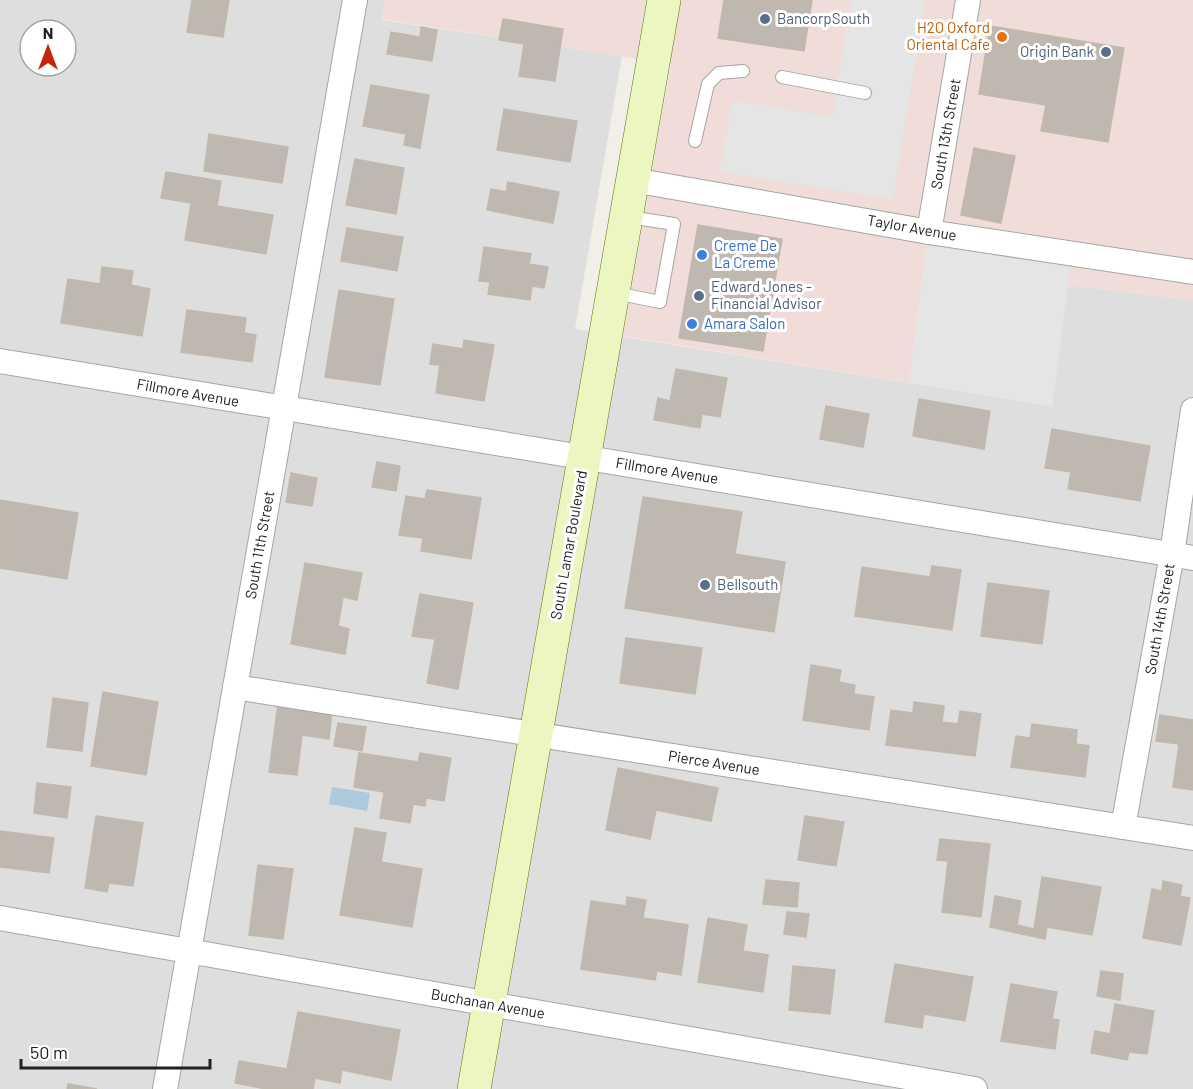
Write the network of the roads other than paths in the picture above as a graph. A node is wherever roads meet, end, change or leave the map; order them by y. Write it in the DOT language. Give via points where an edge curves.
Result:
graph roads {
  1 [pos="355,0"];
  2 [pos="664,0"];
  3 [pos="968,0"];
  4 [pos="743,71"];
  5 [pos="782,77"];
  6 [pos="866,93"];
  7 [pos="695,141"];
  8 [pos="633,180"];
  9 [pos="627,216"];
  10 [pos="929,232"];
  11 [pos="1193,272"];
  12 [pos="613,293"];
  13 [pos="0,361"];
  14 [pos="284,408"];
  15 [pos="1193,410"];
  16 [pos="585,458"];
  17 [pos="1182,556"];
  18 [pos="235,687"];
  19 [pos="536,735"];
  20 [pos="1123,827"];
  21 [pos="1193,838"];
  22 [pos="0,918"];
  23 [pos="189,951"];
  24 [pos="489,1004"];
  25 [pos="919,1084"];
  26 [pos="165,1089"];
  27 [pos="474,1089"];
  28 [pos="975,1089"];
  1 -- 14 [label="street, South 11th Street"];
  2 -- 8 [label="street, South Lamar Boulevard"];
  3 -- 10 [label="street, South 13th Street"];
  4 -- 7 [label="lane" via="719,73 708,84"];
  5 -- 6 [label="lane"];
  8 -- 9 [label="street, South Lamar Boulevard"];
  8 -- 10 [label="street, Taylor Avenue"];
  9 -- 12 [label="street, South Lamar Boulevard"];
  9 -- 12 [label="lane" via="674,224 660,302"];
  10 -- 11 [label="street, Taylor Avenue"];
  12 -- 16 [label="street, South Lamar Boulevard"];
  13 -- 14 [label="street, Fillmore Avenue"];
  14 -- 16 [label="street, Fillmore Avenue"];
  14 -- 18 [label="street, South 11th Street"];
  15 -- 17 [label="street, South 14th Street"];
  16 -- 17 [label="street, Fillmore Avenue"];
  16 -- 19 [label="street, South Lamar Boulevard"];
  17 -- 20 [label="street, South 14th Street"];
  18 -- 19 [label="street, Pierce Avenue"];
  18 -- 23 [label="street, South 11th Street"];
  19 -- 20 [label="street, Pierce Avenue"];
  19 -- 24 [label="street, South Lamar Boulevard"];
  20 -- 21 [label="street, Pierce Avenue"];
  22 -- 23 [label="street, Buchanan Avenue"];
  23 -- 24 [label="street, Buchanan Avenue"];
  23 -- 26 [label="street, South 11th Street"];
  24 -- 25 [label="street, Buchanan Avenue"];
  24 -- 27 [label="street, South Lamar Boulevard"];
  25 -- 28 [label="street, Buchanan Avenue"];
}
